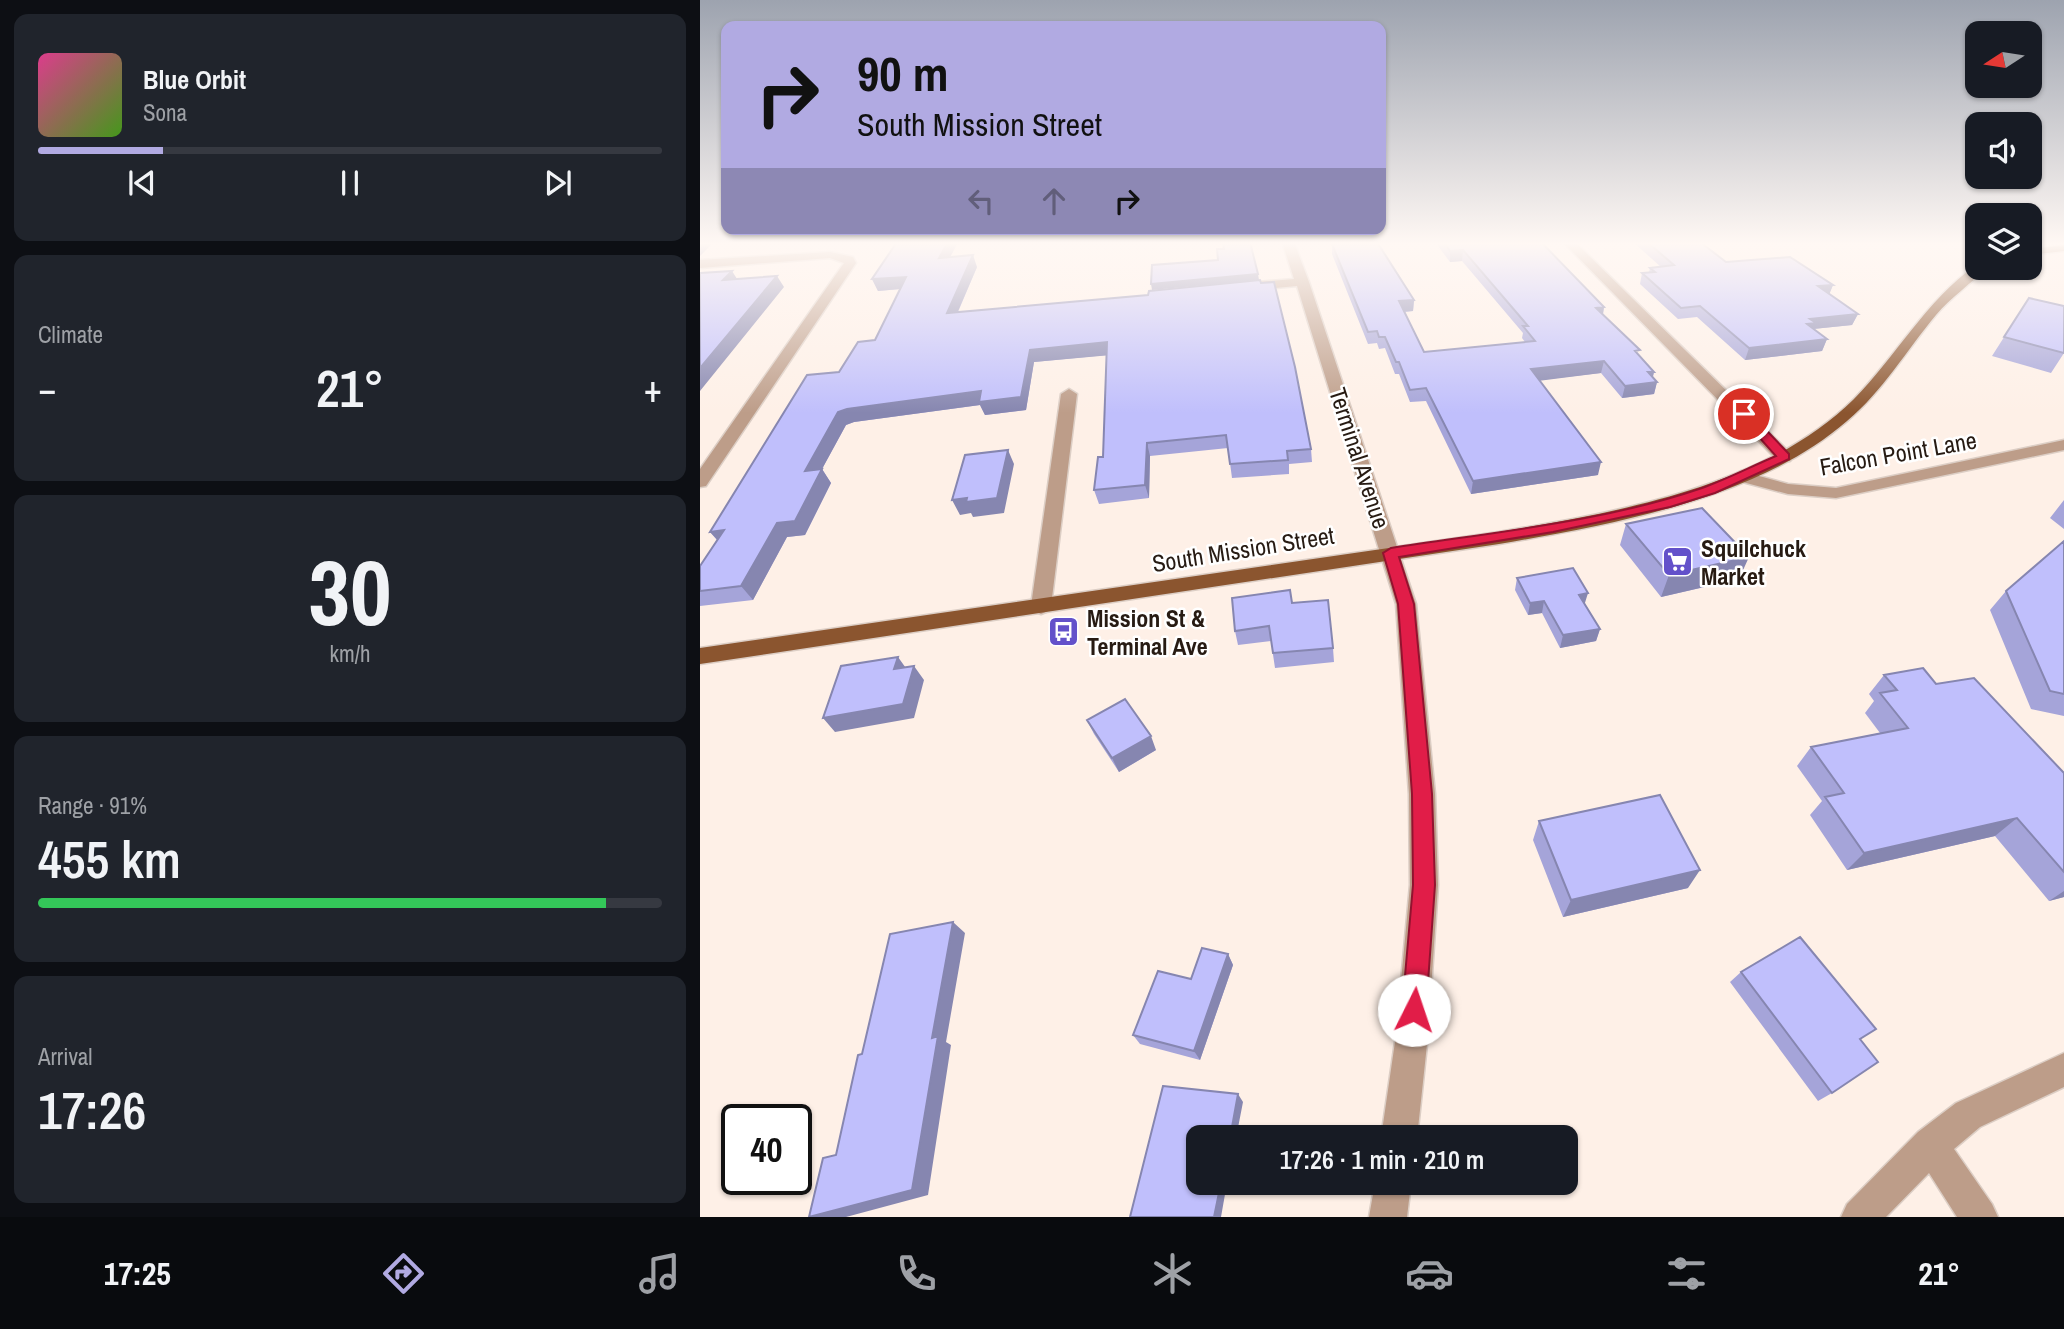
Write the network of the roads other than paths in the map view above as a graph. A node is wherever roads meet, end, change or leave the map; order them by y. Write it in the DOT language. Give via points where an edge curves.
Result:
graph roads {
  1 [pos="826,299"];
  2 [pos="1308,299"];
  3 [pos="1625,299"];
  4 [pos="1943,299"];
  5 [pos="1069,394"];
  6 [pos="2064,445"];
  7 [pos="1784,457"];
  8 [pos="1741,476"];
  9 [pos="700,482"];
  10 [pos="1391,553"];
  11 [pos="1041,606"];
  12 [pos="700,656"];
  13 [pos="2064,1070"];
  14 [pos="1401,1125"];
  15 [pos="1931,1145"];
  16 [pos="1391,1195"];
  17 [pos="1388,1217"];
  18 [pos="1860,1217"];
  19 [pos="1979,1217"];
  1 -- 9 [label="street"];
  2 -- 10 [label="street, Terminal Avenue"];
  3 -- 7 [label="street"];
  4 -- 7 [label="main road, South Mission Street" via="1861,400"];
  5 -- 11 [label="street"];
  6 -- 8 [label="street, Falcon Point Lane" via="1836,493 1807,494"];
  7 -- 8 [label="main road, South Mission Street"];
  8 -- 10 [label="main road, South Mission Street" via="1710,490 1611,516"];
  10 -- 11 [label="main road, South Mission Street"];
  10 -- 14 [label="street, Terminal Avenue" via="1406,604 1422,794 1424,885"];
  11 -- 12 [label="main road, South Mission Street"];
  13 -- 15 [label="street" via="1968,1115"];
  15 -- 18 [label="street"];
  15 -- 19 [label="street"];
  16 -- 17 [label="street"];
}
